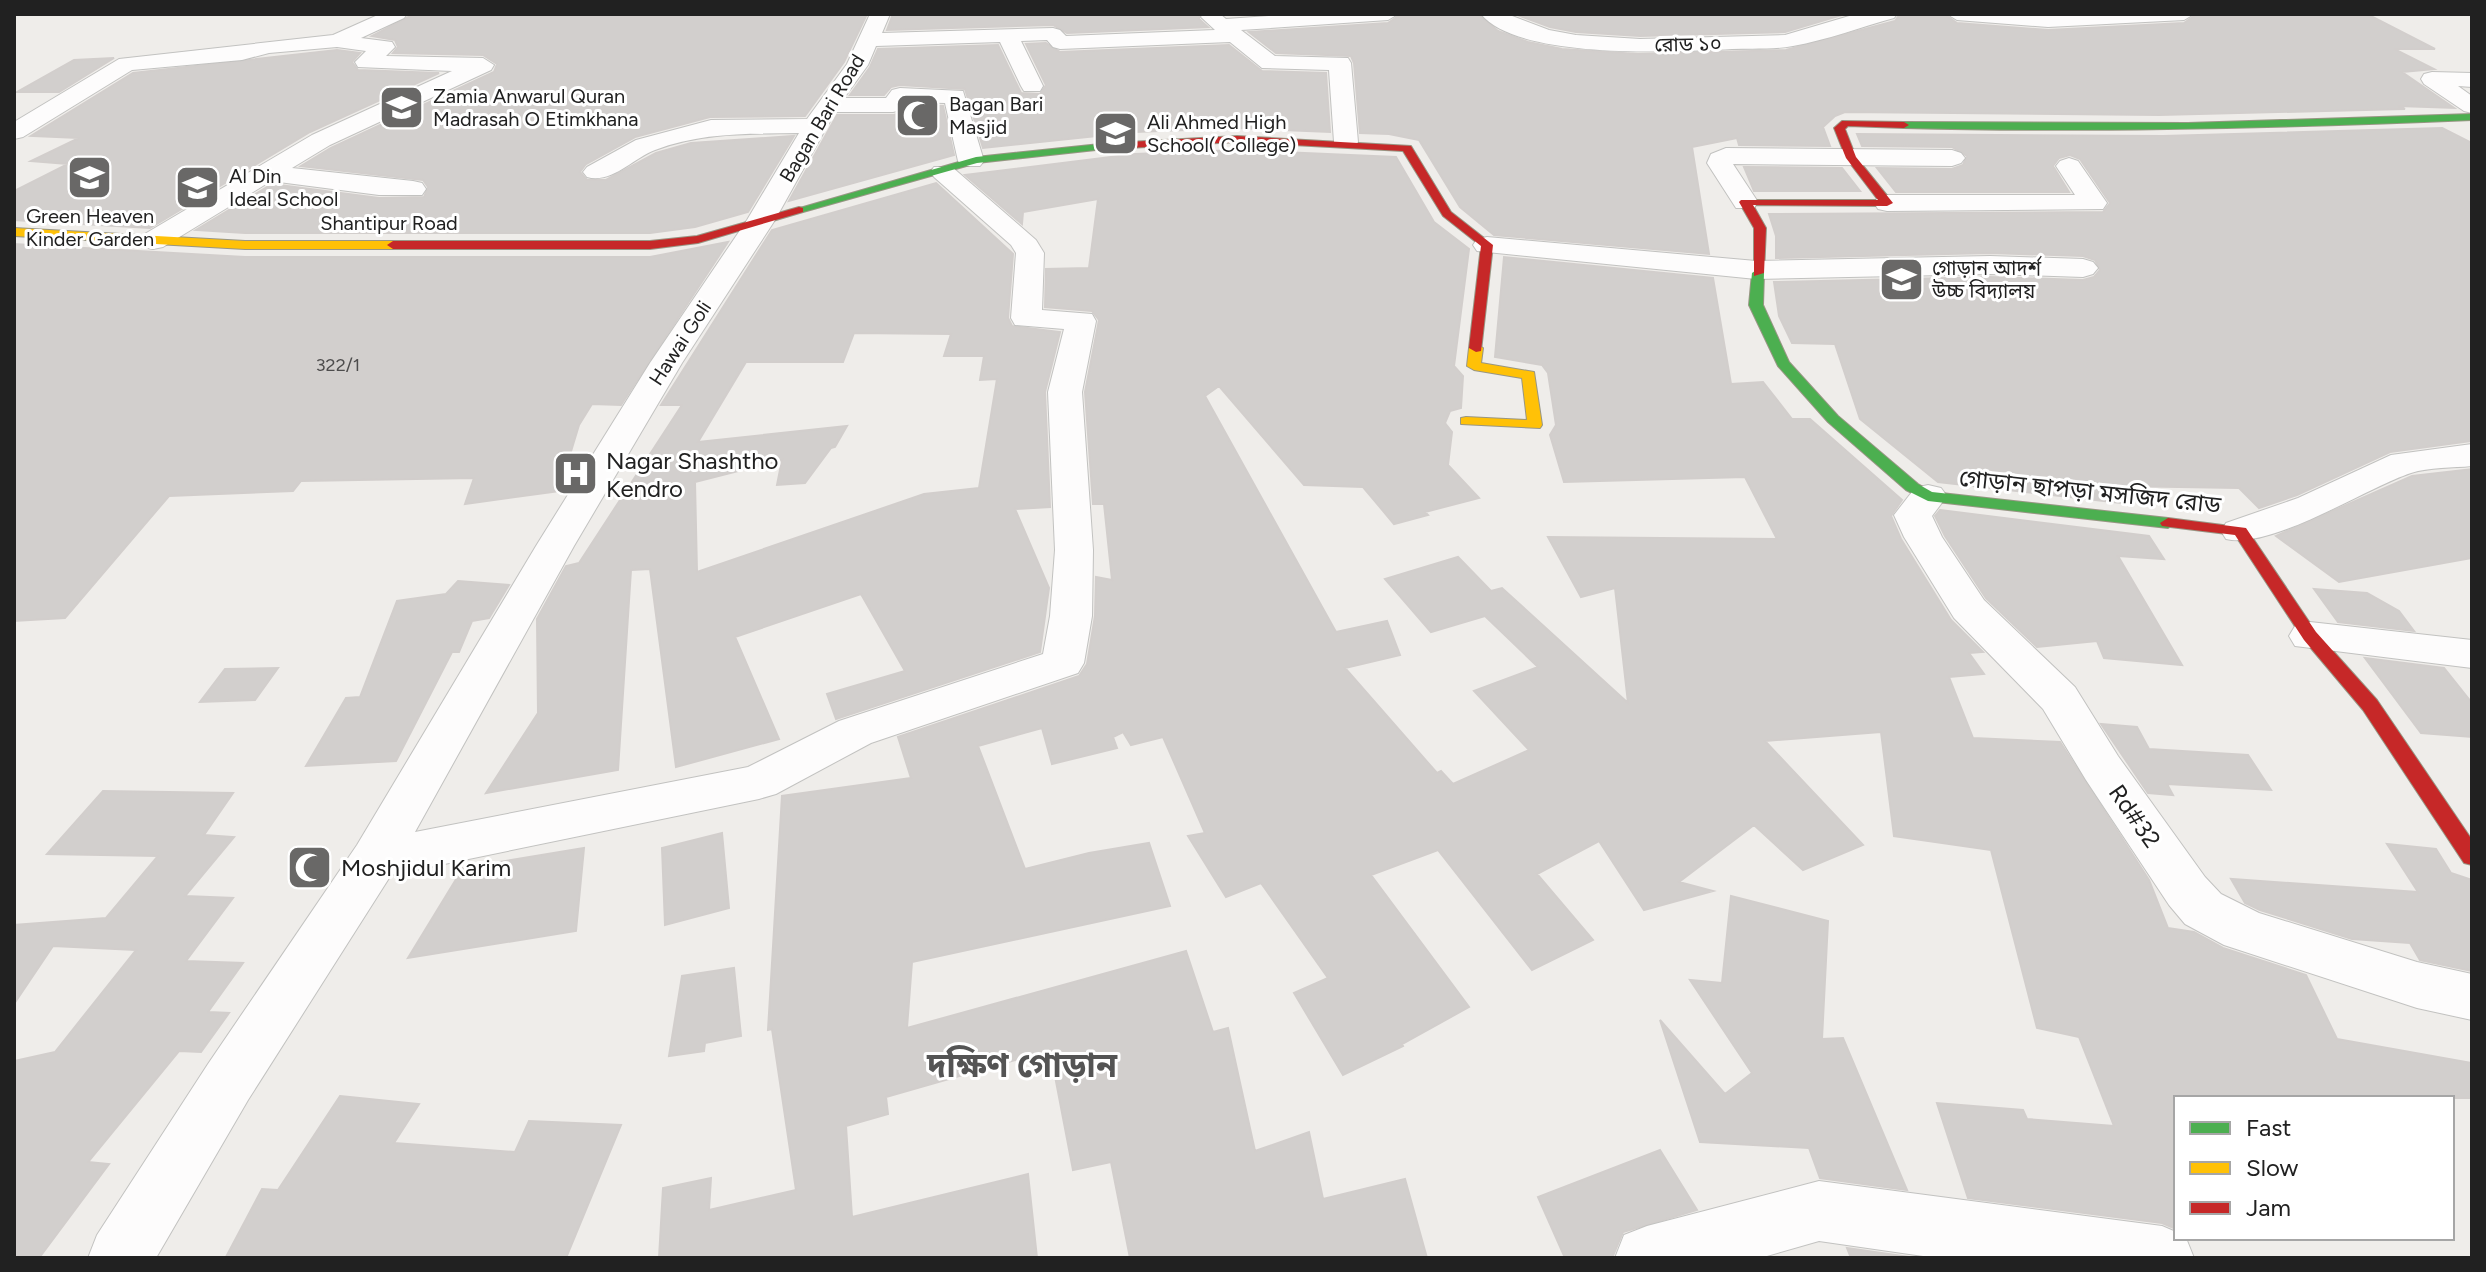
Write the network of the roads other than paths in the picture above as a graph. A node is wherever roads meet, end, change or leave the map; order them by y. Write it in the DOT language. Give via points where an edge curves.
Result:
graph roads {
  1 [pos="397,14"];
  2 [pos="880,14"];
  3 [pos="1388,14"];
  4 [pos="1491,14"];
  5 [pos="1887,14"];
  6 [pos="1957,14"];
  7 [pos="2184,14"];
  8 [pos="1221,25"];
  9 [pos="1007,35"];
  10 [pos="868,40"];
  11 [pos="337,41"];
  12 [pos="2472,80"];
  13 [pos="1032,86"];
  14 [pos="2472,106"];
  15 [pos="821,116"];
  16 [pos="2472,117"];
  17 [pos="14,132"];
  18 [pos="1346,142"];
  19 [pos="1851,158"];
  20 [pos="1952,158"];
  21 [pos="957,166"];
  22 [pos="2069,166"];
  23 [pos="596,172"];
  24 [pos="266,173"];
  25 [pos="413,189"];
  26 [pos="1745,202"];
  27 [pos="1887,203"];
  28 [pos="761,220"];
  29 [pos="14,232"];
  30 [pos="153,241"];
  31 [pos="1487,245"];
  32 [pos="2083,268"];
  33 [pos="1756,270"];
  34 [pos="1466,421"];
  35 [pos="2472,455"];
  36 [pos="1928,496"];
  37 [pos="2240,531"];
  38 [pos="2310,636"];
  39 [pos="2472,654"];
  40 [pos="2472,857"];
  41 [pos="375,859"];
  42 [pos="2472,997"];
  43 [pos="120,1258"];
  44 [pos="1647,1258"];
  45 [pos="2162,1258"];
  1 -- 11 [label="street"];
  2 -- 10 [label="street, Bagan Bari Road"];
  3 -- 8 [label="street"];
  4 -- 5 [label="street, রোড ১০" via="1519,30 1550,37 1667,46 1790,40"];
  6 -- 7 [label="street" via="2048,21"];
  8 -- 9 [label="street" via="1060,43 1053,34"];
  8 -- 18 [label="street" via="1270,63 1340,63"];
  9 -- 10 [label="street"];
  9 -- 13 [label="street"];
  10 -- 15 [label="street, Bagan Bari Road"];
  11 -- 17 [label="street" via="127,64"];
  11 -- 24 [label="street" via="384,47 366,62 483,65 321,140"];
  12 -- 14 [label="street" via="2432,79"];
  15 -- 21 [label="street" via="893,105 900,95 955,96"];
  15 -- 23 [label="street" via="711,127 645,145"];
  15 -- 28 [label="street, Bagan Bari Road"];
  16 -- 19 [label="street" via="2256,126 1852,123 1839,128"];
  18 -- 21 [label="street, Shantipur Road" via="1135,143"];
  18 -- 31 [label="street, Shantipur Road" via="1407,148 1447,214"];
  19 -- 20 [label="street"];
  19 -- 26 [label="street" via="1726,156 1720,163"];
  19 -- 27 [label="street"];
  21 -- 28 [label="street, Shantipur Road"];
  21 -- 41 [label="street" via="1030,253 1026,318 1081,321 1065,392 1074,550 1063,663 855,732 759,782"];
  22 -- 27 [label="street" via="2094,203"];
  24 -- 25 [label="street"];
  24 -- 30 [label="street"];
  26 -- 27 [label="street"];
  26 -- 33 [label="street, গোড়ান ছাপড়া মসজিদ রোড" via="1760,228"];
  28 -- 30 [label="street, Shantipur Road" via="698,239 650,245"];
  28 -- 41 [label="street, Hawai Goli" via="555,546"];
  29 -- 30 [label="street, Shantipur Road"];
  31 -- 33 [label="street"];
  31 -- 34 [label="street" via="1474,366 1529,375 1535,425"];
  32 -- 33 [label="street"];
  33 -- 36 [label="street, গোড়ান ছাপড়া মসজিদ রোড" via="1756,305 1783,363 1833,419"];
  35 -- 37 [label="street" via="2404,463 2311,506"];
  36 -- 37 [label="street, গোড়ান ছাপড়া মসজিদ রোড"];
  36 -- 42 [label="street, Rd#32" via="1913,515 1969,609 2059,698 2203,909 2257,935"];
  37 -- 38 [label="street, গোড়ান ছাপড়া মসজিদ রোড"];
  38 -- 39 [label="street"];
  38 -- 40 [label="street, গোড়ান ছাপড়া মসজিদ রোড" via="2370,705"];
  41 -- 43 [label="street, Hawai Goli"];
  44 -- 45 [label="street" via="1819,1211"];
}
